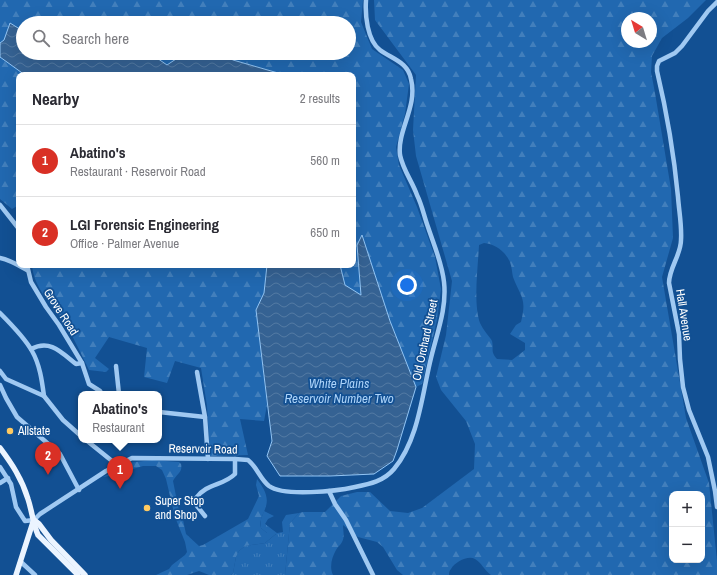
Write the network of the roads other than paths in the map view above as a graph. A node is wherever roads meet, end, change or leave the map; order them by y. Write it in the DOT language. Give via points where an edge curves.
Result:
graph roads {
  1 [pos="366,0"];
  2 [pos="717,2"];
  3 [pos="0,206"];
  4 [pos="16,225"];
  5 [pos="0,258"];
  6 [pos="16,263"];
  7 [pos="27,268"];
  8 [pos="0,313"];
  9 [pos="31,349"];
  10 [pos="82,363"];
  11 [pos="116,366"];
  12 [pos="0,371"];
  13 [pos="197,372"];
  14 [pos="3,382"];
  15 [pos="100,391"];
  16 [pos="119,391"];
  17 [pos="44,396"];
  18 [pos="162,412"];
  19 [pos="205,417"];
  20 [pos="78,433"];
  21 [pos="90,443"];
  22 [pos="0,448"];
  23 [pos="208,459"];
  24 [pos="235,459"];
  25 [pos="117,465"];
  26 [pos="0,467"];
  27 [pos="8,478"];
  28 [pos="0,483"];
  29 [pos="79,490"];
  30 [pos="329,491"];
  31 [pos="717,507"];
  32 [pos="205,516"];
  33 [pos="34,520"];
  34 [pos="21,562"];
  35 [pos="16,575"];
  36 [pos="35,575"];
  37 [pos="78,575"];
  38 [pos="85,575"];
  39 [pos="373,575"];
  1 -- 30 [label="street, Old Orchard Street" via="366,22 374,42 380,50 402,64 412,79 412,101 401,139 400,153 437,253 445,290 441,320 418,413 399,462 379,480"];
  2 -- 31 [label="street, Hall Avenue" via="682,46 675,53 659,61 657,66 668,120 682,238 669,283 680,334 683,387 691,417 708,457"];
  3 -- 4 [label="street"];
  5 -- 6 [label="street"];
  7 -- 10 [label="street, Grove Road" via="30,282"];
  8 -- 9 [label="street"];
  9 -- 10 [label="street, Grove Road" via="48,346 61,351 76,364"];
  9 -- 17 [label="street" via="39,369"];
  10 -- 15 [label="street, Grove Road" via="89,384"];
  11 -- 16 [label="street"];
  12 -- 14 [label="street"];
  13 -- 19 [label="street"];
  14 -- 17 [label="street"];
  14 -- 29 [label="street" via="6,398 17,417 60,454"];
  17 -- 20 [label="street" via="63,420"];
  18 -- 19 [label="street"];
  19 -- 23 [label="street"];
  21 -- 25 [label="street"];
  22 -- 33 [label="main road" via="19,475"];
  23 -- 24 [label="street, Reservoir Road"];
  23 -- 25 [label="street, Reservoir Road" via="132,458"];
  24 -- 30 [label="street, Reservoir Road" via="248,460 275,490"];
  24 -- 32 [label="street" via="235,474 230,479 203,490 196,498 197,506"];
  25 -- 29 [label="street, Reservoir Road"];
  26 -- 27 [label="street"];
  27 -- 28 [label="street"];
  27 -- 33 [label="street" via="21,517 25,521"];
  29 -- 33 [label="street, Reservoir Road"];
  30 -- 39 [label="street"];
  33 -- 34 [label="main road"];
  33 -- 37 [label="main road" via="38,535"];
  33 -- 38 [label="main road"];
  34 -- 35 [label="main road"];
  34 -- 36 [label="street"];
}
